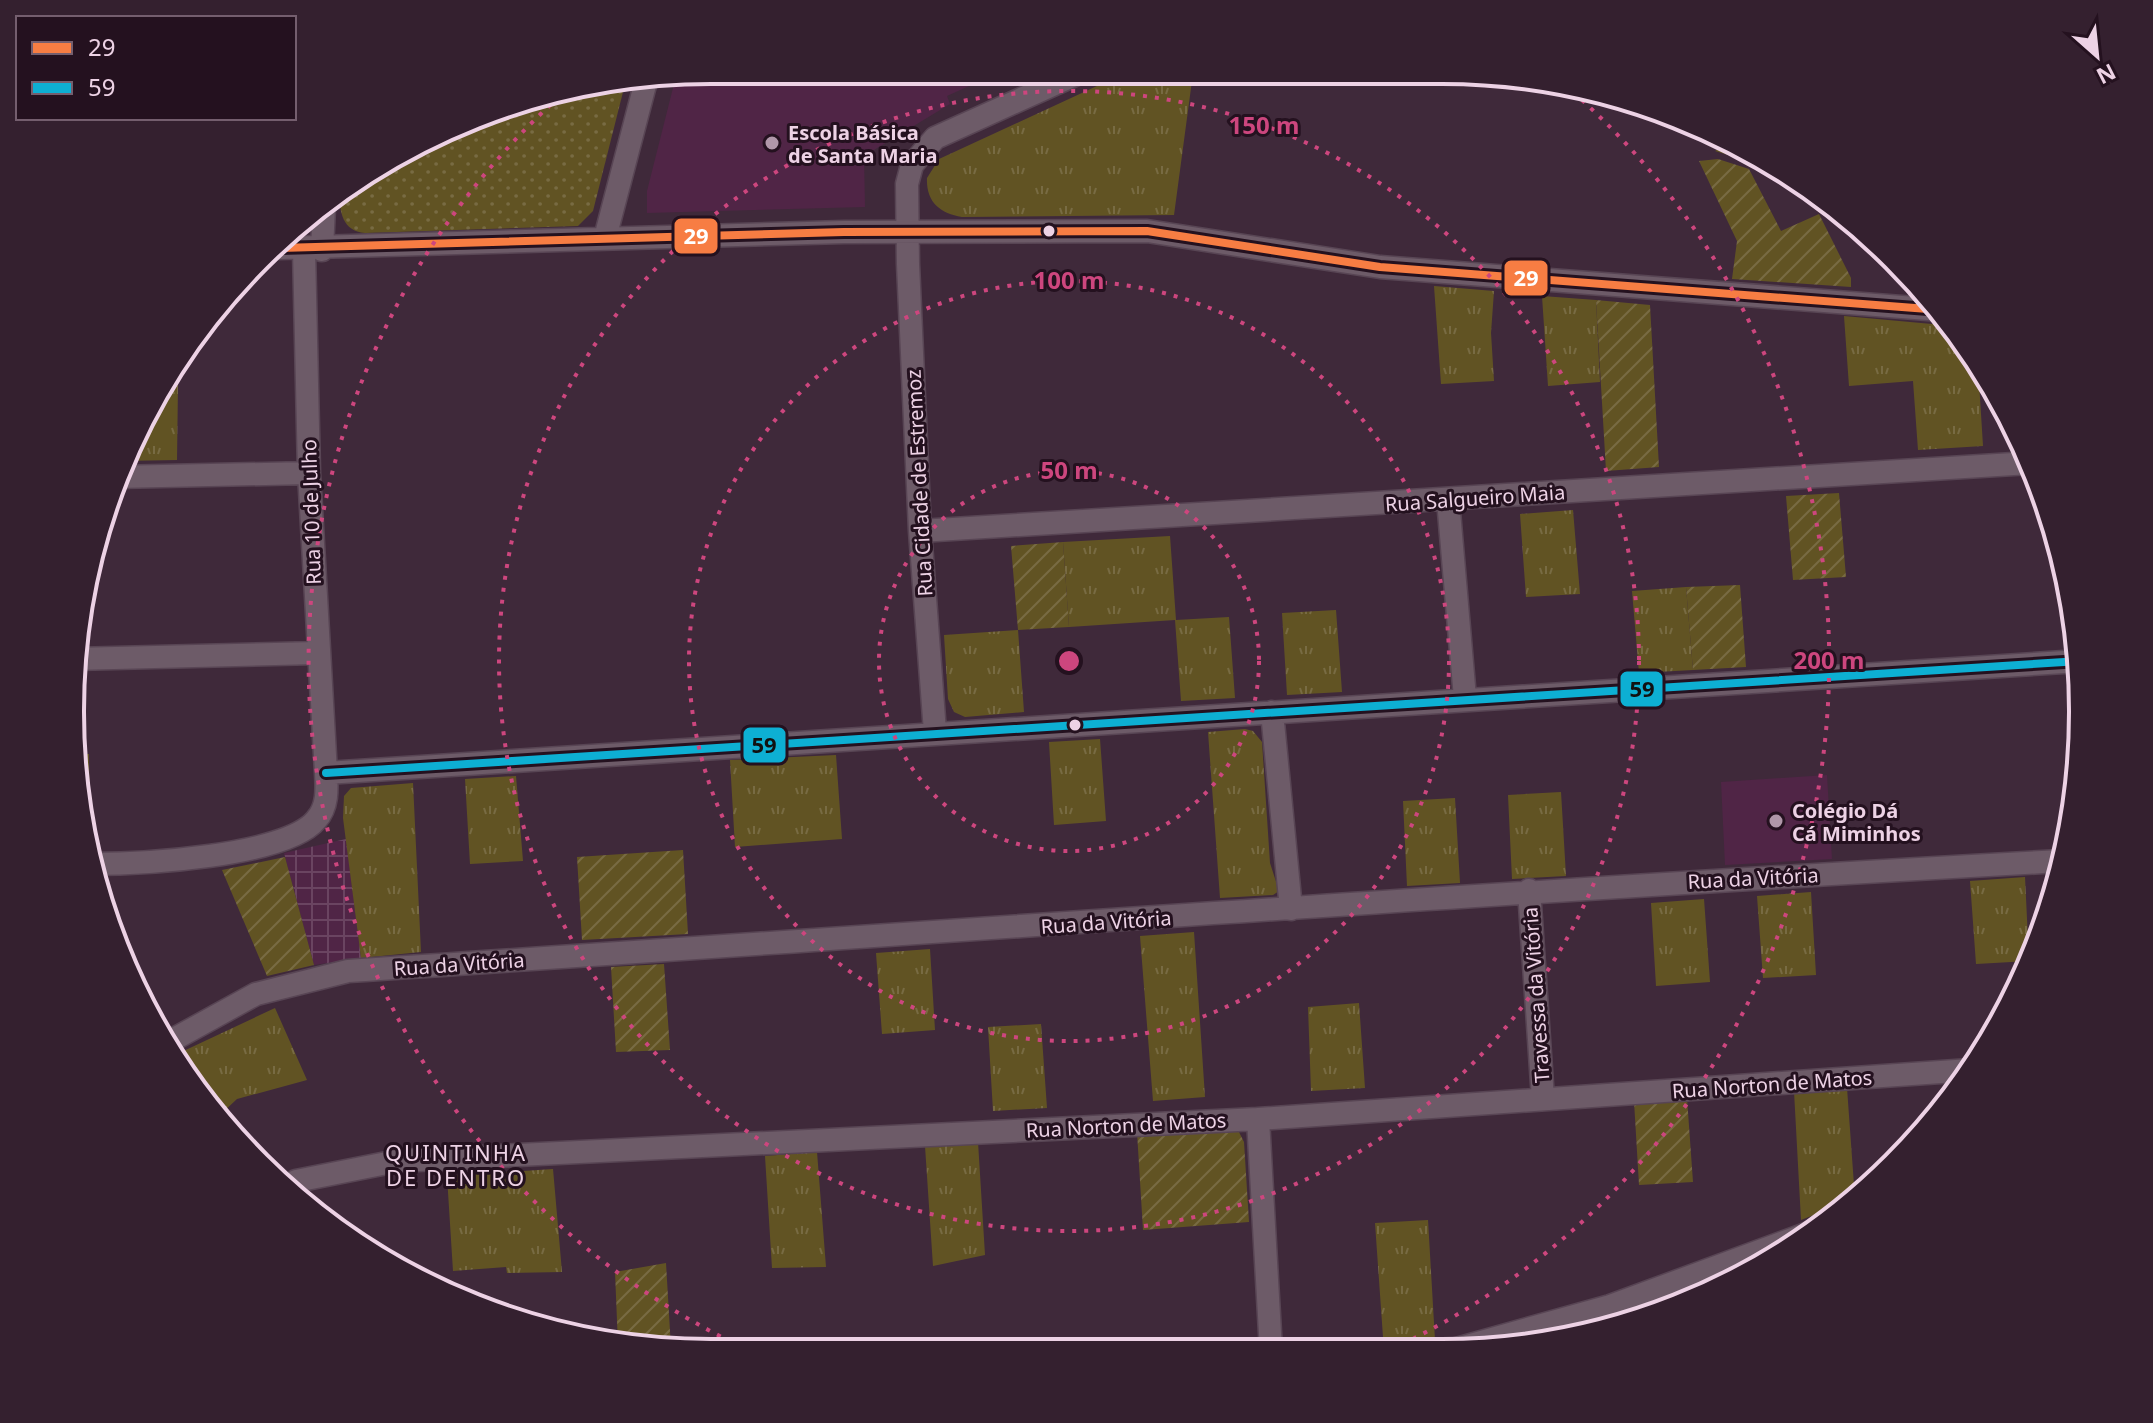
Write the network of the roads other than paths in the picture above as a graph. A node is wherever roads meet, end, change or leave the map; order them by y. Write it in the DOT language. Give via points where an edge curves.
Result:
graph roads {
  1 [pos="1055,84"];
  2 [pos="644,88"];
  3 [pos="320,222"];
  4 [pos="909,235"];
  5 [pos="605,238"];
  6 [pos="289,249"];
  7 [pos="313,250"];
  8 [pos="1922,309"];
  9 [pos="2018,464"];
  10 [pos="309,473"];
  11 [pos="130,477"];
  12 [pos="1448,500"];
  13 [pos="920,531"];
  14 [pos="317,653"];
  15 [pos="86,659"];
  16 [pos="2067,662"];
  17 [pos="1465,698"];
  18 [pos="1272,712"];
  19 [pos="935,732"];
  20 [pos="326,773"];
  21 [pos="2051,862"];
  22 [pos="103,864"];
  23 [pos="1529,890"];
  24 [pos="1291,909"];
  25 [pos="176,1038"];
  26 [pos="1955,1071"];
  27 [pos="1543,1099"];
  28 [pos="1258,1119"];
  29 [pos="296,1181"];
  30 [pos="1764,1250"];
  31 [pos="1550,1329"];
  32 [pos="1270,1339"];
  1 -- 4 [label="street, Rua Cidade de Estremoz" via="935,138 921,151 907,184"];
  2 -- 5 [label="street"];
  3 -- 7 [label="street, Rua 10 de Julho"];
  4 -- 5 [label="street" via="881,231"];
  4 -- 8 [label="street" via="1147,231 1380,267"];
  4 -- 13 [label="street, Rua Cidade de Estremoz"];
  5 -- 7 [label="street"];
  6 -- 7 [label="street"];
  7 -- 10 [label="street, Rua 10 de Julho"];
  9 -- 12 [label="street, Rua Salgueiro Maia"];
  10 -- 11 [label="street"];
  10 -- 14 [label="street, Rua 10 de Julho"];
  12 -- 13 [label="street, Rua Salgueiro Maia"];
  12 -- 17 [label="street"];
  13 -- 19 [label="street, Rua Cidade de Estremoz"];
  14 -- 15 [label="street"];
  14 -- 20 [label="street, Rua 10 de Julho"];
  16 -- 17 [label="street"];
  17 -- 18 [label="street"];
  18 -- 19 [label="street"];
  18 -- 24 [label="street"];
  19 -- 20 [label="street"];
  20 -- 22 [label="street, Rua 10 de Julho" via="324,806 317,819 287,838 195,857"];
  21 -- 23 [label="street, Rua da Vitória"];
  23 -- 24 [label="street, Rua da Vitória"];
  23 -- 27 [label="street, Travessa da Vitória"];
  24 -- 25 [label="street, Rua da Vitória" via="348,971 256,994"];
  26 -- 27 [label="street, Rua Norton de Matos"];
  27 -- 28 [label="street, Rua Norton de Matos"];
  28 -- 29 [label="street, Rua Norton de Matos" via="397,1161"];
  28 -- 32 [label="street"];
  30 -- 31 [label="street"];
}
